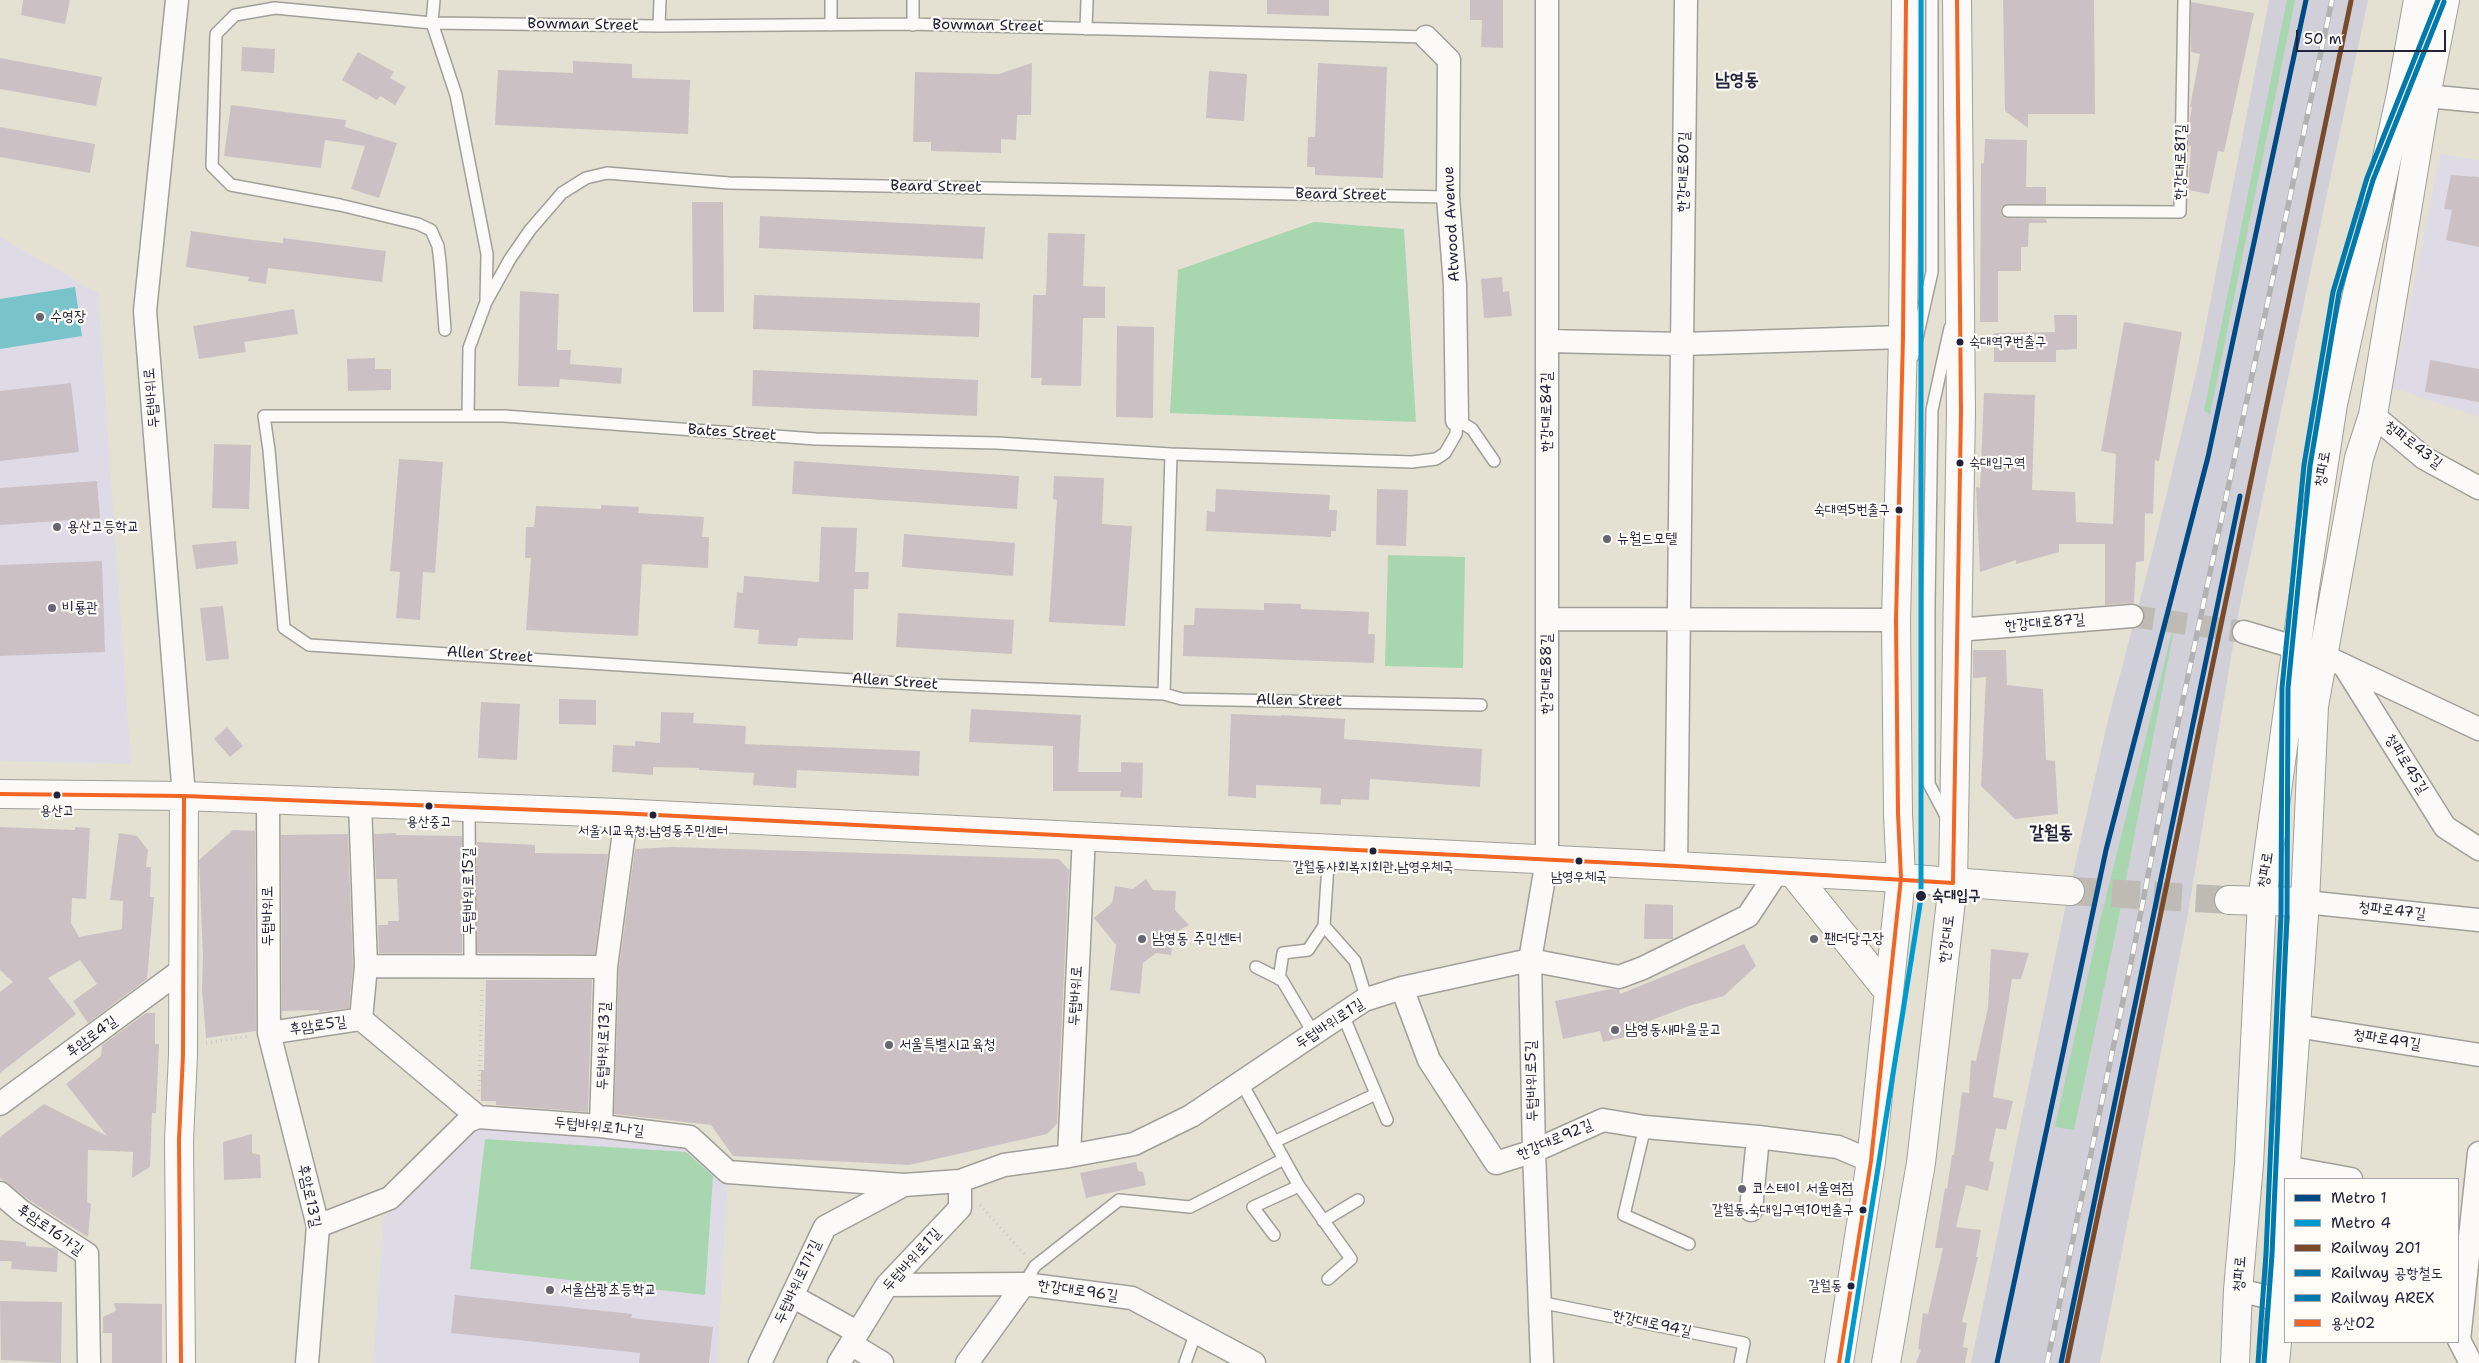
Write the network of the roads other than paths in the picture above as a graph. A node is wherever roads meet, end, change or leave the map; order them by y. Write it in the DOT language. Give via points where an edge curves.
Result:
graph roads {
  1 [pos="177,0"];
  2 [pos="434,0"];
  3 [pos="660,0"];
  4 [pos="831,0"];
  5 [pos="913,0"];
  6 [pos="1087,0"];
  7 [pos="1547,0"];
  8 [pos="1686,0"];
  9 [pos="1906,0"];
  10 [pos="1932,0"];
  11 [pos="1957,0"];
  12 [pos="2184,0"];
  13 [pos="2418,0"];
  14 [pos="2445,0"];
  15 [pos="432,23"];
  16 [pos="831,25"];
  17 [pos="912,25"];
  18 [pos="659,26"];
  19 [pos="1086,29"];
  20 [pos="1426,37"];
  21 [pos="2426,96"];
  22 [pos="2479,101"];
  23 [pos="1448,197"];
  24 [pos="2008,211"];
  25 [pos="1960,281"];
  26 [pos="486,302"];
  27 [pos="445,330"];
  28 [pos="1903,337"];
  29 [pos="1547,341"];
  30 [pos="1682,344"];
  31 [pos="1901,409"];
  32 [pos="2373,415"];
  33 [pos="468,416"];
  34 [pos="1458,420"];
  35 [pos="1171,454"];
  36 [pos="1494,461"];
  37 [pos="2479,488"];
  38 [pos="2132,616"];
  39 [pos="1679,618"];
  40 [pos="1547,619"];
  41 [pos="1896,620"];
  42 [pos="1957,630"];
  43 [pos="2244,632"];
  44 [pos="309,645"];
  45 [pos="2296,646"];
  46 [pos="2335,662"];
  47 [pos="1164,694"];
  48 [pos="1481,705"];
  49 [pos="2479,729"];
  50 [pos="0,794"];
  51 [pos="184,796"];
  52 [pos="268,799"];
  53 [pos="360,803"];
  54 [pos="469,808"];
  55 [pos="617,813"];
  56 [pos="1955,832"];
  57 [pos="1084,835"];
  58 [pos="1330,849"];
  59 [pos="2479,850"];
  60 [pos="1547,860"];
  61 [pos="1676,866"];
  62 [pos="1785,872"];
  63 [pos="1901,878"];
  64 [pos="1953,883"];
  65 [pos="2070,891"];
  66 [pos="2229,900"];
  67 [pos="2262,901"];
  68 [pos="2305,902"];
  69 [pos="2479,920"];
  70 [pos="1324,926"];
  71 [pos="1530,960"];
  72 [pos="366,966"];
  73 [pos="483,966"];
  74 [pos="606,967"];
  75 [pos="1256,967"];
  76 [pos="183,969"];
  77 [pos="1279,979"];
  78 [pos="1402,988"];
  79 [pos="1888,991"];
  80 [pos="1366,1000"];
  81 [pos="1343,1015"];
  82 [pos="361,1020"];
  83 [pos="2296,1026"];
  84 [pos="269,1033"];
  85 [pos="1314,1034"];
  86 [pos="2479,1055"];
  87 [pos="1241,1082"];
  88 [pos="1376,1094"];
  89 [pos="0,1104"];
  90 [pos="478,1117"];
  91 [pos="1387,1120"];
  92 [pos="601,1126"];
  93 [pos="1645,1127"];
  94 [pos="1758,1137"];
  95 [pos="1274,1142"];
  96 [pos="1534,1152"];
  97 [pos="2479,1153"];
  98 [pos="1069,1156"];
  99 [pos="1284,1159"];
  100 [pos="1871,1161"];
  101 [pos="2285,1167"];
  102 [pos="2285,1178"];
  103 [pos="2346,1178"];
  104 [pos="960,1181"];
  105 [pos="904,1185"];
  106 [pos="1298,1186"];
  107 [pos="0,1193"];
  108 [pos="1358,1200"];
  109 [pos="2470,1205"];
  110 [pos="1751,1210"];
  111 [pos="1323,1220"];
  112 [pos="318,1226"];
  113 [pos="1274,1234"];
  114 [pos="2284,1234"];
  115 [pos="1689,1244"];
  116 [pos="1030,1275"];
  117 [pos="1328,1279"];
  118 [pos="886,1285"];
  119 [pos="2238,1290"];
  120 [pos="792,1296"];
  121 [pos="2283,1301"];
  122 [pos="1539,1302"];
  123 [pos="2459,1329"];
  124 [pos="1196,1332"];
  125 [pos="854,1338"];
  126 [pos="2459,1342"];
  127 [pos="90,1363"];
  128 [pos="181,1363"];
  129 [pos="308,1363"];
  130 [pos="760,1363"];
  131 [pos="839,1363"];
  132 [pos="882,1363"];
  133 [pos="968,1363"];
  134 [pos="1185,1363"];
  135 [pos="1254,1363"];
  136 [pos="1542,1363"];
  137 [pos="1740,1363"];
  138 [pos="1839,1363"];
  139 [pos="1886,1363"];
  140 [pos="2235,1363"];
  141 [pos="2275,1363"];
  142 [pos="2471,1363"];
  1 -- 51 [label="street, 두텁바위로" via="145,311"];
  2 -- 15 [label="lane"];
  3 -- 18 [label="lane"];
  4 -- 16 [label="lane"];
  5 -- 17 [label="lane"];
  6 -- 19 [label="lane"];
  7 -- 29 [label="street"];
  8 -- 30 [label="street, 한강대로80길"];
  9 -- 28 [label="main road"];
  10 -- 31 [label="lane" via="1932,272"];
  11 -- 25 [label="main road, 한강대로"];
  12 -- 24 [label="lane, 한강대로81길" via="2180,212"];
  13 -- 45 [label="main road, 청파로" via="2401,94 2333,404"];
  14 -- 21 [label="main road"];
  15 -- 18 [label="lane, Bowman Street"];
  15 -- 26 [label="lane" via="456,96 488,254"];
  15 -- 27 [label="lane, Bowman Street" via="275,8 235,16 216,34 212,166 231,185 340,205 432,230 438,246"];
  16 -- 17 [label="lane, Bowman Street"];
  16 -- 18 [label="lane, Bowman Street"];
  17 -- 19 [label="lane, Bowman Street"];
  19 -- 20 [label="lane, Bowman Street"];
  20 -- 23 [label="street, Atwood Avenue" via="1449,60"];
  21 -- 22 [label="street"];
  21 -- 32 [label="main road"];
  23 -- 26 [label="lane, Beard Street" via="729,183 607,173 586,178 562,193 510,259"];
  23 -- 34 [label="street, Atwood Avenue" via="1455,285"];
  25 -- 42 [label="main road, 한강대로"];
  25 -- 56 [label="lane" via="1932,410 1929,602 1929,784"];
  26 -- 33 [label="lane" via="469,348"];
  28 -- 30 [label="street"];
  28 -- 31 [label="main road"];
  29 -- 30 [label="street"];
  29 -- 40 [label="street, 한강대로84길"];
  30 -- 39 [label="street"];
  31 -- 41 [label="main road"];
  32 -- 37 [label="street, 청파로43길" via="2424,458"];
  32 -- 46 [label="main road" via="2359,458"];
  33 -- 35 [label="lane, Bates Street" via="606,422 816,439 998,443"];
  33 -- 44 [label="lane, Bates Street" via="264,416 284,628"];
  34 -- 35 [label="lane, Bates Street" via="1452,445 1440,456 1426,461"];
  34 -- 36 [label="lane" via="1472,429"];
  35 -- 47 [label="lane"];
  38 -- 42 [label="street, 한강대로87길"];
  39 -- 40 [label="street, 한강대로88길"];
  39 -- 41 [label="street, 한강대로88길"];
  39 -- 61 [label="street"];
  40 -- 60 [label="street, 한강대로88길"];
  41 -- 63 [label="main road"];
  42 -- 56 [label="main road, 한강대로"];
  43 -- 45 [label="street"];
  44 -- 47 [label="lane, Allen Street" via="931,685"];
  45 -- 46 [label="street"];
  45 -- 67 [label="main road, 청파로"];
  46 -- 49 [label="street"];
  46 -- 59 [label="street, 청파로45길" via="2445,827"];
  46 -- 68 [label="main road" via="2314,706"];
  47 -- 48 [label="lane, Allen Street" via="1182,699"];
  50 -- 51 [label="main road"];
  51 -- 52 [label="main road"];
  51 -- 76 [label="main road"];
  52 -- 53 [label="main road"];
  52 -- 84 [label="street, 두텁바위로"];
  53 -- 54 [label="main road"];
  53 -- 72 [label="street"];
  54 -- 55 [label="main road"];
  54 -- 73 [label="lane, 두텁바위로15길" via="470,958"];
  55 -- 57 [label="main road"];
  55 -- 74 [label="street, 두텁바위로13길" via="624,832"];
  56 -- 64 [label="main road, 한강대로"];
  57 -- 58 [label="main road"];
  57 -- 98 [label="street, 두텁바위로"];
  58 -- 60 [label="main road"];
  58 -- 70 [label="lane"];
  60 -- 61 [label="main road"];
  60 -- 71 [label="street, 두텁바위로5길"];
  61 -- 62 [label="main road"];
  62 -- 63 [label="main road"];
  62 -- 71 [label="street, 두텁바위로1길" via="1748,916 1643,968 1619,976"];
  62 -- 79 [label="main road"];
  63 -- 64 [label="main road"];
  63 -- 79 [label="main road"];
  64 -- 65 [label="main road"];
  64 -- 139 [label="main road, 한강대로" via="1921,1163"];
  66 -- 67 [label="main road"];
  67 -- 68 [label="main road"];
  67 -- 119 [label="main road, 청파로" via="2249,1164"];
  68 -- 69 [label="street, 청파로47길"];
  68 -- 83 [label="main road"];
  70 -- 77 [label="lane" via="1308,950 1283,953"];
  70 -- 80 [label="lane" via="1355,961"];
  71 -- 78 [label="street, 두텁바위로1길"];
  71 -- 96 [label="street, 두텁바위로5길"];
  72 -- 73 [label="street"];
  72 -- 82 [label="street"];
  73 -- 74 [label="street"];
  74 -- 92 [label="street, 두텁바위로13길"];
  75 -- 77 [label="lane"];
  76 -- 89 [label="street, 후암로4길"];
  76 -- 128 [label="main road" via="178,1140"];
  77 -- 85 [label="lane"];
  78 -- 80 [label="street, 두텁바위로1길"];
  78 -- 96 [label="street, 한강대로92길" via="1429,1060 1496,1163"];
  79 -- 100 [label="main road"];
  80 -- 81 [label="street, 두텁바위로1길"];
  81 -- 85 [label="street, 두텁바위로1길"];
  81 -- 88 [label="lane"];
  82 -- 84 [label="street, 후암로5길"];
  82 -- 90 [label="street, 후암로5길"];
  83 -- 86 [label="street, 청파로49길"];
  83 -- 101 [label="main road"];
  84 -- 112 [label="street, 후암로13길"];
  85 -- 87 [label="street, 두텁바위로1길"];
  87 -- 95 [label="lane"];
  87 -- 98 [label="street, 두텁바위로1길" via="1191,1116 1134,1144"];
  88 -- 91 [label="lane"];
  88 -- 95 [label="lane"];
  90 -- 92 [label="street, 두텁바위로1나길"];
  90 -- 112 [label="street" via="468,1120 390,1198"];
  92 -- 105 [label="street, 두텁바위로1나길" via="690,1137 728,1172"];
  93 -- 94 [label="street, 한강대로92길"];
  93 -- 96 [label="street, 한강대로92길" via="1603,1120"];
  93 -- 115 [label="lane" via="1624,1215"];
  94 -- 100 [label="street, 한강대로92길" via="1838,1147"];
  94 -- 110 [label="street"];
  95 -- 99 [label="lane"];
  96 -- 122 [label="street, 두텁바위로5길"];
  97 -- 109 [label="street"];
  98 -- 104 [label="street, 두텁바위로1길" via="1004,1165"];
  99 -- 106 [label="lane"];
  99 -- 116 [label="lane" via="1190,1207 1119,1200"];
  100 -- 138 [label="main road"];
  101 -- 102 [label="main road"];
  101 -- 103 [label="street"];
  104 -- 105 [label="street, 두텁바위로1길"];
  104 -- 118 [label="street, 두텁바위로1길" via="960,1208"];
  105 -- 120 [label="street, 두텁바위로1가길" via="825,1226"];
  106 -- 111 [label="lane"];
  106 -- 113 [label="lane" via="1253,1207"];
  107 -- 127 [label="street, 후암로16가길" via="21,1211 87,1254"];
  108 -- 111 [label="lane"];
  109 -- 123 [label="street"];
  111 -- 117 [label="lane" via="1351,1259"];
  112 -- 129 [label="street, 후암로13길"];
  114 -- 121 [label="main road"];
  116 -- 118 [label="street, 한강대로96길"];
  116 -- 124 [label="street, 한강대로96길" via="1132,1298"];
  116 -- 133 [label="street"];
  118 -- 125 [label="street, 두텁바위로1길"];
  119 -- 121 [label="street"];
  119 -- 140 [label="main road, 청파로"];
  120 -- 125 [label="street"];
  120 -- 130 [label="street, 두텁바위로1가길"];
  121 -- 141 [label="main road"];
  122 -- 136 [label="street, 두텁바위로5길"];
  122 -- 137 [label="lane, 한강대로94길" via="1744,1343"];
  124 -- 134 [label="lane"];
  124 -- 135 [label="street, 한강대로96길"];
  125 -- 131 [label="street, 두텁바위로1길"];
  125 -- 132 [label="street"];
  126 -- 142 [label="street"];
}
